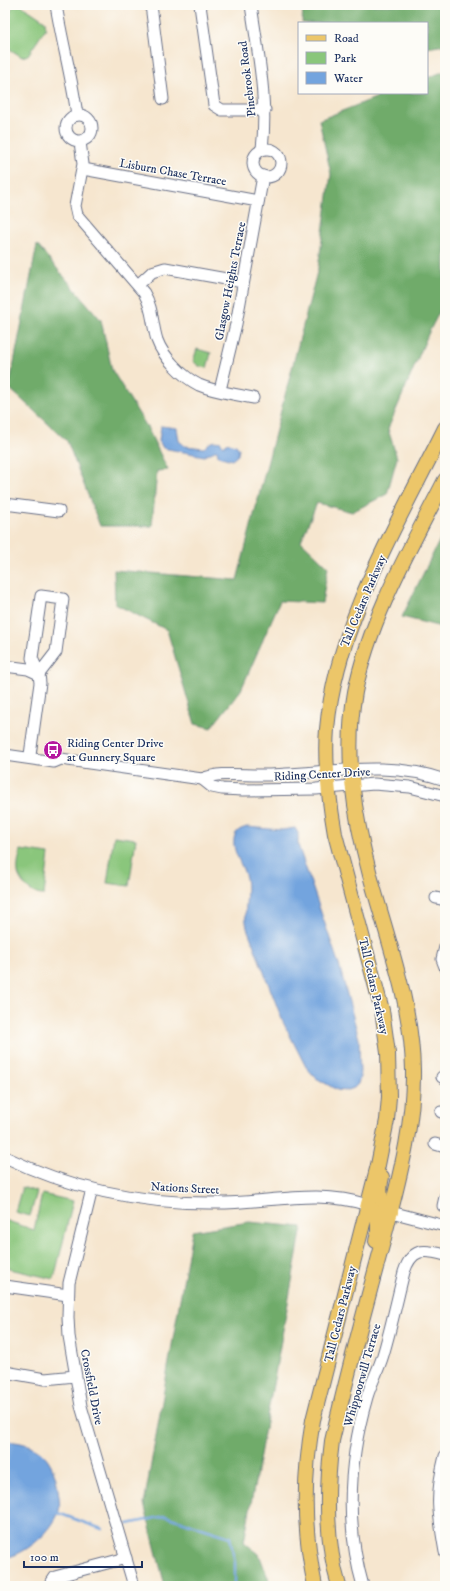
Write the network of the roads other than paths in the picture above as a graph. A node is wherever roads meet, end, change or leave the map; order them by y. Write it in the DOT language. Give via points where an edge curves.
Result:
graph roads {
  1 [pos="56,5"];
  2 [pos="151,5"];
  3 [pos="200,5"];
  4 [pos="251,5"];
  5 [pos="163,99"];
  6 [pos="265,110"];
  7 [pos="77,115"];
  8 [pos="80,142"];
  9 [pos="262,150"];
  10 [pos="83,169"];
  11 [pos="263,176"];
  12 [pos="258,201"];
  13 [pos="243,282"];
  14 [pos="138,285"];
  15 [pos="220,390"];
  16 [pos="253,398"];
  17 [pos="445,428"];
  18 [pos="445,480"];
  19 [pos="5,504"];
  20 [pos="59,511"];
  21 [pos="5,666"];
  22 [pos="40,674"];
  23 [pos="5,749"];
  24 [pos="30,754"];
  25 [pos="5,755"];
  26 [pos="61,759"];
  27 [pos="351,769"];
  28 [pos="326,771"];
  29 [pos="202,779"];
  30 [pos="445,780"];
  31 [pos="352,786"];
  32 [pos="328,788"];
  33 [pos="445,796"];
  34 [pos="445,947"];
  35 [pos="445,966"];
  36 [pos="384,1140"];
  37 [pos="5,1158"];
  38 [pos="92,1189"];
  39 [pos="368,1205"];
  40 [pos="391,1212"];
  41 [pos="445,1226"];
  42 [pos="445,1255"];
  43 [pos="375,1271"];
  44 [pos="5,1286"];
  45 [pos="68,1295"];
  46 [pos="5,1372"];
  47 [pos="75,1376"];
  48 [pos="445,1456"];
  49 [pos="443,1528"];
  50 [pos="445,1552"];
  51 [pos="126,1558"];
  52 [pos="49,1586"];
  53 [pos="134,1586"];
  54 [pos="315,1586"];
  55 [pos="339,1586"];
  56 [pos="364,1586"];
  1 -- 7 [label="street"];
  2 -- 5 [label="street"];
  3 -- 6 [label="street" via="214,105 222,110"];
  4 -- 6 [label="street, Pinebrook Road"];
  6 -- 9 [label="street, Pinebrook Road"];
  7 -- 8 [label="street" via="68,121 66,132 70,138"];
  7 -- 8 [label="street" via="88,118 92,129 90,136"];
  8 -- 10 [label="street"];
  9 -- 11 [label="street" via="255,154 253,162 255,170"];
  9 -- 11 [label="street" via="275,151 281,162 276,173 269,177"];
  10 -- 12 [label="street, Lisburn Chase Terrace"];
  10 -- 14 [label="street" via="75,206 77,215"];
  11 -- 12 [label="street, Glasgow Heights Terrace"];
  12 -- 13 [label="street, Glasgow Heights Terrace"];
  13 -- 14 [label="street" via="165,268 152,272"];
  13 -- 15 [label="street, Glasgow Heights Terrace"];
  14 -- 15 [label="street" via="150,304 157,339 163,351 194,382"];
  15 -- 16 [label="street"];
  17 -- 28 [label="main road, Tall Cedars Parkway" via="386,547 347,635 329,708"];
  18 -- 27 [label="main road, Tall Cedars Parkway" via="390,592 366,654 354,699"];
  19 -- 20 [label="street"];
  21 -- 22 [label="street"];
  22 -- 22 [label="street" via="56,652 63,599 41,596 32,658"];
  22 -- 24 [label="street"];
  23 -- 24 [label="street, Riding Center Drive"];
  24 -- 26 [label="street, Riding Center Drive" via="56,755"];
  25 -- 26 [label="street, Riding Center Drive" via="54,762"];
  26 -- 29 [label="street, Riding Center Drive"];
  27 -- 28 [label="street, Riding Center Drive"];
  27 -- 30 [label="street, Riding Center Drive" via="401,770"];
  27 -- 31 [label="main road, Tall Cedars Parkway"];
  28 -- 29 [label="street, Riding Center Drive" via="266,775 215,774"];
  28 -- 32 [label="main road, Tall Cedars Parkway"];
  29 -- 32 [label="street, Riding Center Drive" via="212,787 222,789"];
  31 -- 32 [label="street, Riding Center Drive"];
  31 -- 33 [label="street, Riding Center Drive" via="393,785"];
  31 -- 40 [label="main road, Tall Cedars Parkway" via="356,821 398,979 411,1044 413,1090 409,1135"];
  32 -- 36 [label="main road, Tall Cedars Parkway" via="335,834 386,1033 389,1097"];
  34 -- 35 [label="street" via="442,959"];
  36 -- 39 [label="main road, Tall Cedars Parkway"];
  36 -- 40 [label="main road" via="388,1151 380,1191 383,1203"];
  37 -- 38 [label="street, Nations Street" via="48,1176"];
  38 -- 39 [label="street, Nations Street" via="188,1203 244,1202 312,1196 346,1199"];
  38 -- 45 [label="street, Crossfield Drive"];
  39 -- 43 [label="main road" via="374,1211 379,1228 372,1260"];
  39 -- 54 [label="main road, Tall Cedars Parkway" via="307,1450 305,1527"];
  40 -- 41 [label="street"];
  40 -- 43 [label="main road, Tall Cedars Parkway"];
  42 -- 56 [label="street, Whippoorwill Terrace" via="422,1251 408,1262 383,1356 367,1397 356,1444 351,1489 352,1528"];
  43 -- 55 [label="main road, Tall Cedars Parkway" via="330,1457 328,1519"];
  44 -- 45 [label="street"];
  45 -- 47 [label="street, Crossfield Drive" via="69,1336"];
  46 -- 47 [label="street" via="45,1379"];
  47 -- 51 [label="street, Crossfield Drive" via="85,1421"];
  48 -- 49 [label="street" via="438,1495"];
  49 -- 50 [label="street"];
  51 -- 52 [label="street" via="55,1576"];
  51 -- 53 [label="street, Crossfield Drive"];
}
